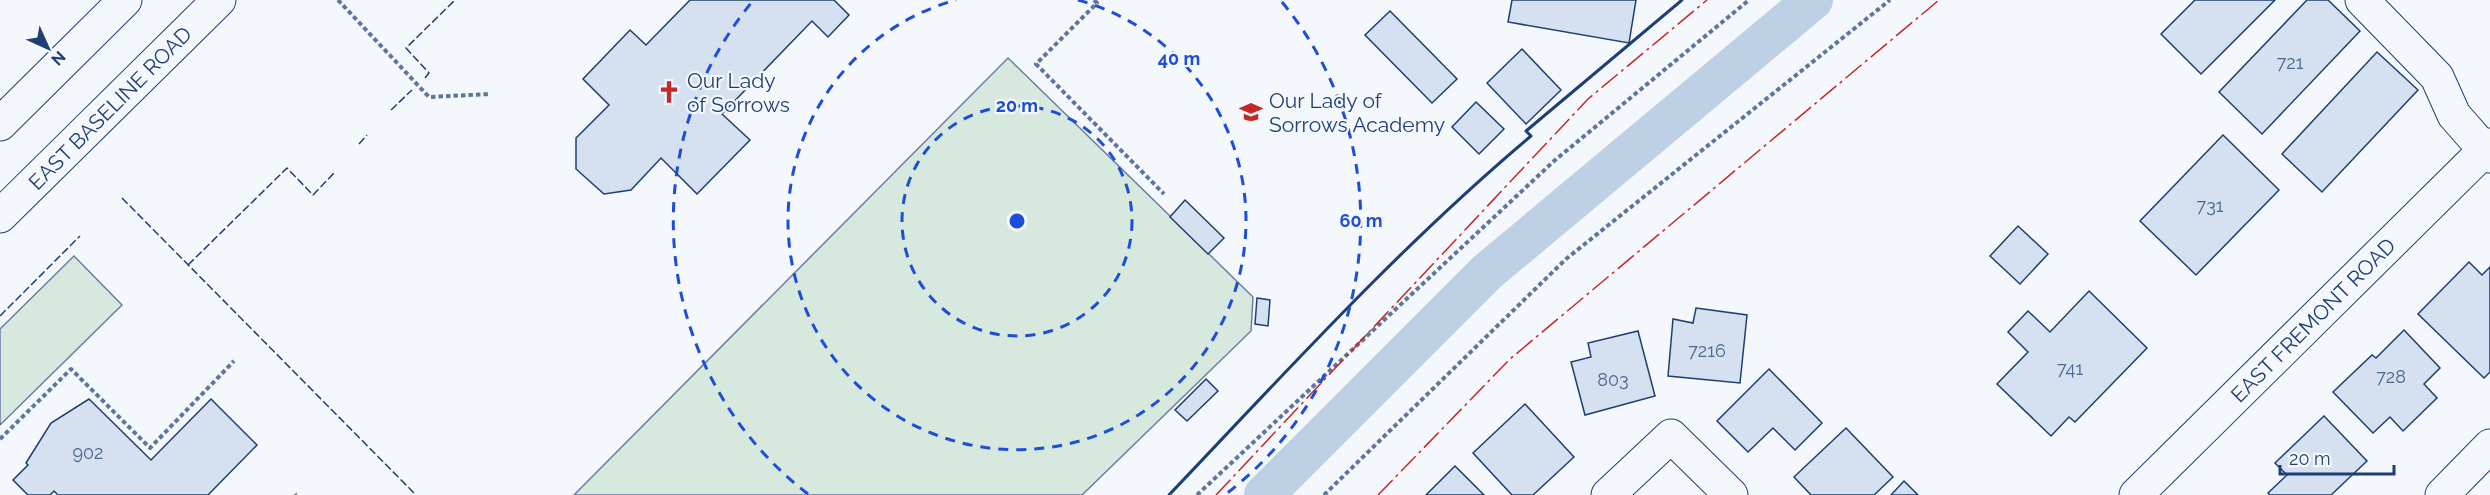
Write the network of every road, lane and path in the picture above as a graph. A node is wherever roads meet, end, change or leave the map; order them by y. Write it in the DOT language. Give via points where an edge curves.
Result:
graph roads {
  1 [pos="125,0"];
  2 [pos="219,0"];
  3 [pos="338,0"];
  4 [pos="1094,0"];
  5 [pos="1749,0"];
  6 [pos="1890,0"];
  7 [pos="2362,0"];
  8 [pos="491,94"];
  9 [pos="0,124"];
  10 [pos="2488,150"];
  11 [pos="1164,194"];
  12 [pos="0,216"];
  13 [pos="234,361"];
  14 [pos="0,439"];
  15 [pos="2490,446"];
  16 [pos="1197,495"];
  17 [pos="1324,495"];
  18 [pos="1608,495"];
  19 [pos="1731,495"];
  20 [pos="2136,495"];
  21 [pos="2442,495"];
  1 -- 9 [label="street"];
  2 -- 12 [label="street, EAST BASELINE ROAD"];
  3 -- 8 [label="path" via="429,97"];
  4 -- 11 [label="path" via="1097,3 1036,64"];
  5 -- 16 [label="path" via="1554,161"];
  6 -- 17 [label="path" via="1566,259"];
  7 -- 10 [label="street" via="2437,77 2454,115"];
  10 -- 20 [label="street, EAST FREMONT ROAD"];
  13 -- 14 [label="path" via="150,448 70,369"];
  15 -- 21 [label="street"];
  18 -- 19 [label="street" via="1671,436"];
}
